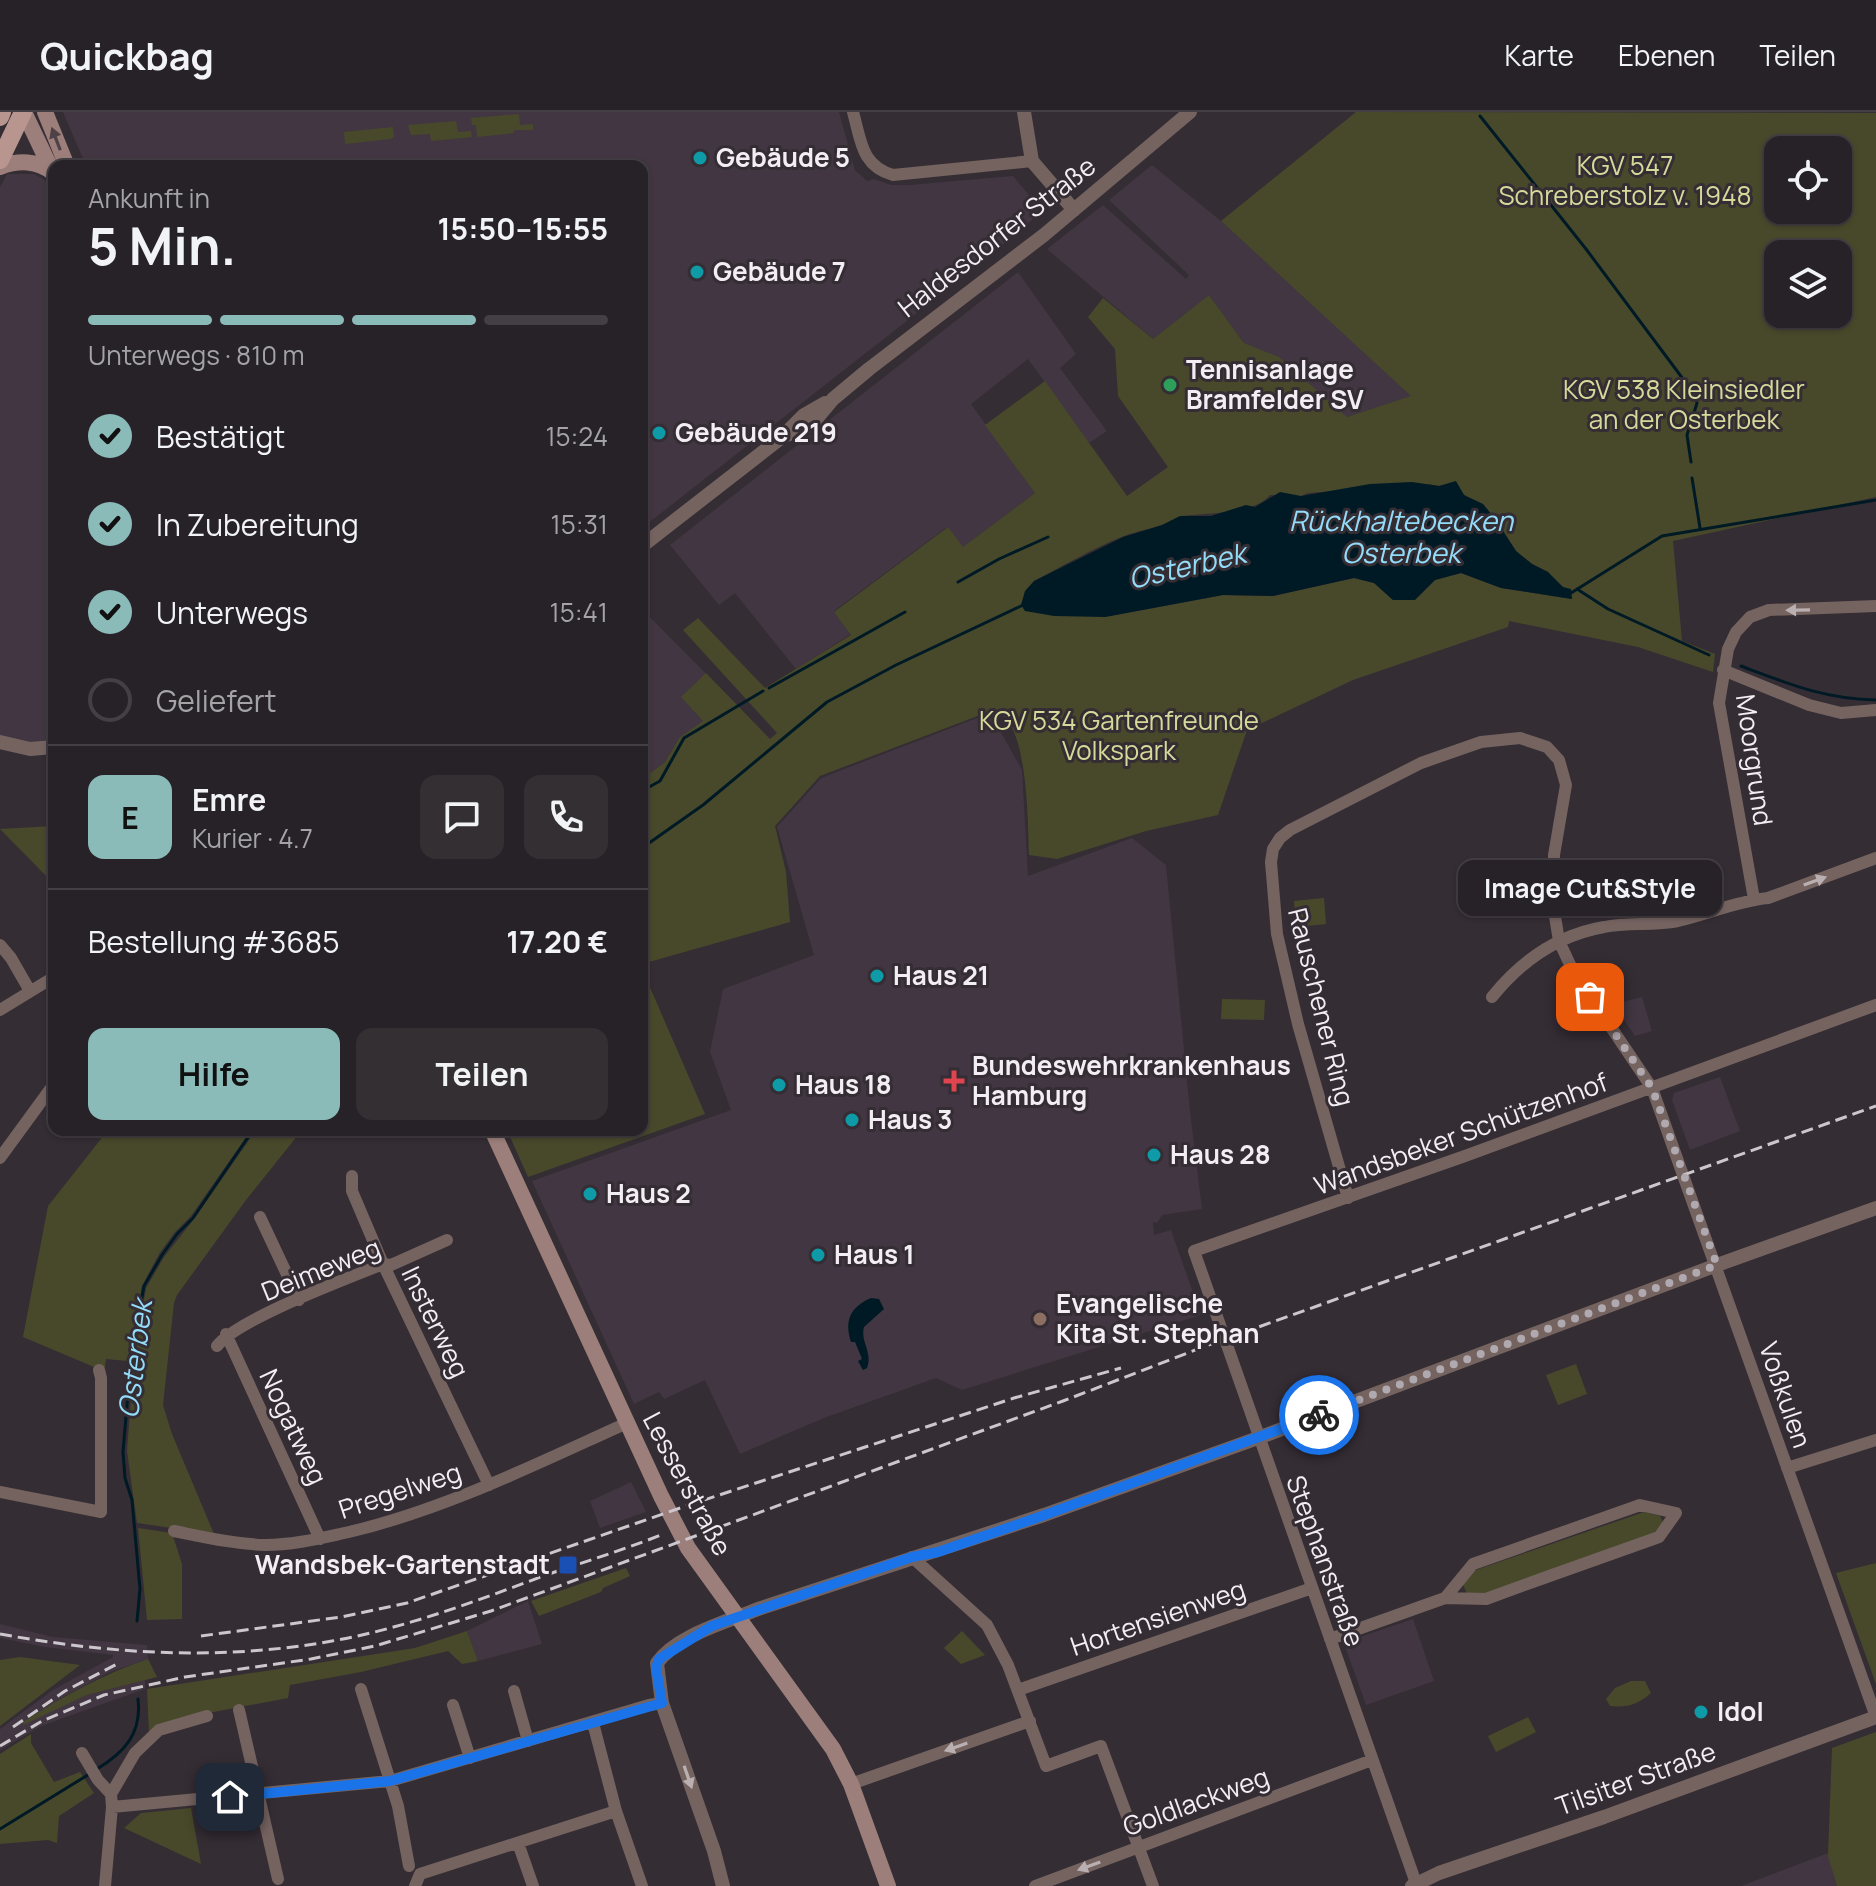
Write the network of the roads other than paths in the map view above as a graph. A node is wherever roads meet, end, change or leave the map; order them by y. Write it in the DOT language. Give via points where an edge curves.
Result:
graph roads {
  1 [pos="23,112"];
  2 [pos="45,112"];
  3 [pos="853,112"];
  4 [pos="1024,112"];
  5 [pos="1190,112"];
  6 [pos="0,160"];
  7 [pos="51,160"];
  8 [pos="56,160"];
  9 [pos="1032,161"];
  10 [pos="0,167"];
  11 [pos="48,168"];
  12 [pos="1074,210"];
  13 [pos="648,541"];
  14 [pos="1876,606"];
  15 [pos="1723,670"];
  16 [pos="1876,710"];
  17 [pos="0,742"];
  18 [pos="48,748"];
  19 [pos="1876,858"];
  20 [pos="1754,899"];
  21 [pos="1559,941"];
  22 [pos="0,945"];
  23 [pos="48,980"];
  24 [pos="30,991"];
  25 [pos="1492,997"];
  26 [pos="1876,1005"];
  27 [pos="0,1010"];
  28 [pos="1652,1088"];
  29 [pos="48,1092"];
  30 [pos="495,1136"];
  31 [pos="0,1158"];
  32 [pos="352,1176"];
  33 [pos="1348,1198"];
  34 [pos="1876,1208"];
  35 [pos="260,1217"];
  36 [pos="447,1240"];
  37 [pos="1194,1251"];
  38 [pos="383,1264"];
  39 [pos="1717,1265"];
  40 [pos="299,1300"];
  41 [pos="226,1334"];
  42 [pos="217,1346"];
  43 [pos="99,1370"];
  44 [pos="627,1423"];
  45 [pos="1258,1438"];
  46 [pos="1876,1440"];
  47 [pos="1787,1468"];
  48 [pos="489,1485"];
  49 [pos="0,1492"];
  50 [pos="174,1531"];
  51 [pos="320,1539"];
  52 [pos="912,1557"];
  53 [pos="1312,1588"];
  54 [pos="1445,1598"];
  55 [pos="737,1617"];
  56 [pos="1330,1639"];
  57 [pos="361,1689"];
  58 [pos="1018,1690"];
  59 [pos="514,1691"];
  60 [pos="662,1703"];
  61 [pos="453,1705"];
  62 [pos="239,1710"];
  63 [pos="207,1716"];
  64 [pos="1876,1717"];
  65 [pos="1030,1721"];
  66 [pos="593,1723"];
  67 [pos="528,1741"];
  68 [pos="82,1753"];
  69 [pos="470,1758"];
  70 [pos="1372,1760"];
  71 [pos="390,1781"];
  72 [pos="851,1784"];
  73 [pos="259,1795"];
  74 [pos="111,1800"];
  75 [pos="616,1811"];
  76 [pos="518,1843"];
  77 [pos="1139,1847"];
  78 [pos="409,1866"];
  79 [pos="278,1879"];
  80 [pos="1415,1885"];
  81 [pos="105,1886"];
  82 [pos="415,1886"];
  83 [pos="533,1886"];
  84 [pos="642,1886"];
  85 [pos="723,1886"];
  86 [pos="888,1886"];
  87 [pos="1035,1886"];
  88 [pos="1153,1886"];
  1 -- 6 [label="main road"];
  1 -- 7 [label="main road"];
  8 -- 2 [label="main road, one-way"];
  3 -- 9 [label="street" via="871,164 893,175"];
  4 -- 9 [label="street"];
  5 -- 12 [label="street, Haldesdorfer Straße"];
  9 -- 12 [label="street"];
  10 -- 11 [label="main road" via="32,163"];
  12 -- 13 [label="street, Haldesdorfer Straße"];
  14 -- 15 [label="street, Moorgrund, one-way" via="1769,610 1750,617 1736,632"];
  15 -- 16 [label="street" via="1809,705 1841,713"];
  15 -- 20 [label="street, Moorgrund" via="1719,703"];
  17 -- 18 [label="street"];
  20 -- 19 [label="street, one-way"];
  20 -- 21 [label="street" via="1674,921 1606,926"];
  21 -- 25 [label="street" via="1513,971"];
  21 -- 28 [label="street, Rauschener Ring" via="1573,971"];
  21 -- 33 [label="street, Rauschener Ring" via="1554,863 1566,785 1559,760 1547,747 1520,738 1451,751 1280,838 1271,862 1279,945"];
  22 -- 24 [label="street"];
  23 -- 24 [label="street"];
  24 -- 27 [label="street"];
  26 -- 28 [label="street, Wandsbeker Schützenhof"];
  28 -- 33 [label="street, Wandsbeker Schützenhof"];
  28 -- 39 [label="street, Voßkulen"];
  29 -- 31 [label="street"];
  30 -- 44 [label="main road, Lesserstraße"];
  32 -- 38 [label="street, Insterweg" via="352,1191"];
  33 -- 37 [label="street, Wandsbeker Schützenhof"];
  34 -- 39 [label="street"];
  35 -- 40 [label="street"];
  36 -- 38 [label="street, Deimeweg"];
  37 -- 45 [label="street, Stephanstraße"];
  38 -- 40 [label="street, Deimeweg"];
  38 -- 48 [label="street, Insterweg"];
  39 -- 45 [label="street"];
  39 -- 47 [label="street, Voßkulen"];
  40 -- 41 [label="street, Deimeweg"];
  41 -- 42 [label="street, Deimeweg"];
  41 -- 51 [label="street, Nogatweg"];
  43 -- 49 [label="street" via="101,1512"];
  44 -- 48 [label="street, Pregelweg"];
  44 -- 55 [label="main road, Lesserstraße" via="688,1548"];
  45 -- 52 [label="street" via="989,1535"];
  45 -- 53 [label="street, Stephanstraße"];
  46 -- 47 [label="street"];
  47 -- 64 [label="street, Voßkulen"];
  48 -- 51 [label="street, Pregelweg" via="413,1516"];
  50 -- 51 [label="street, Pregelweg" via="264,1545"];
  52 -- 55 [label="street"];
  52 -- 58 [label="street" via="987,1625"];
  53 -- 56 [label="street, Stephanstraße"];
  53 -- 58 [label="street, Hortensienweg"];
  54 -- 54 [label="street" via="1486,1599 1659,1537 1676,1513 1640,1505 1473,1564"];
  54 -- 56 [label="street"];
  55 -- 60 [label="street" via="712,1626 657,1663"];
  55 -- 72 [label="main road, Lesserstraße" via="833,1749"];
  56 -- 70 [label="street, Stephanstraße"];
  57 -- 71 [label="street"];
  58 -- 65 [label="street"];
  59 -- 67 [label="street"];
  60 -- 66 [label="street"];
  60 -- 85 [label="street, one-way"];
  61 -- 69 [label="street"];
  62 -- 73 [label="street"];
  63 -- 74 [label="street" via="159,1730 135,1753"];
  64 -- 80 [label="street, Tilsiter Straße"];
  65 -- 72 [label="street, one-way"];
  65 -- 77 [label="street" via="1046,1766 1101,1746"];
  66 -- 67 [label="street"];
  66 -- 75 [label="street"];
  67 -- 69 [label="street"];
  68 -- 74 [label="street"];
  69 -- 71 [label="street"];
  70 -- 77 [label="street, Goldlackweg"];
  70 -- 80 [label="street, Stephanstraße"];
  71 -- 73 [label="street"];
  71 -- 78 [label="street"];
  72 -- 86 [label="main road, Lesserstraße"];
  73 -- 74 [label="street"];
  73 -- 79 [label="street"];
  74 -- 81 [label="street"];
  75 -- 76 [label="street"];
  75 -- 84 [label="street"];
  76 -- 82 [label="street" via="420,1874"];
  76 -- 83 [label="street"];
  77 -- 87 [label="street, Goldlackweg, one-way"];
  77 -- 88 [label="street"];
}
